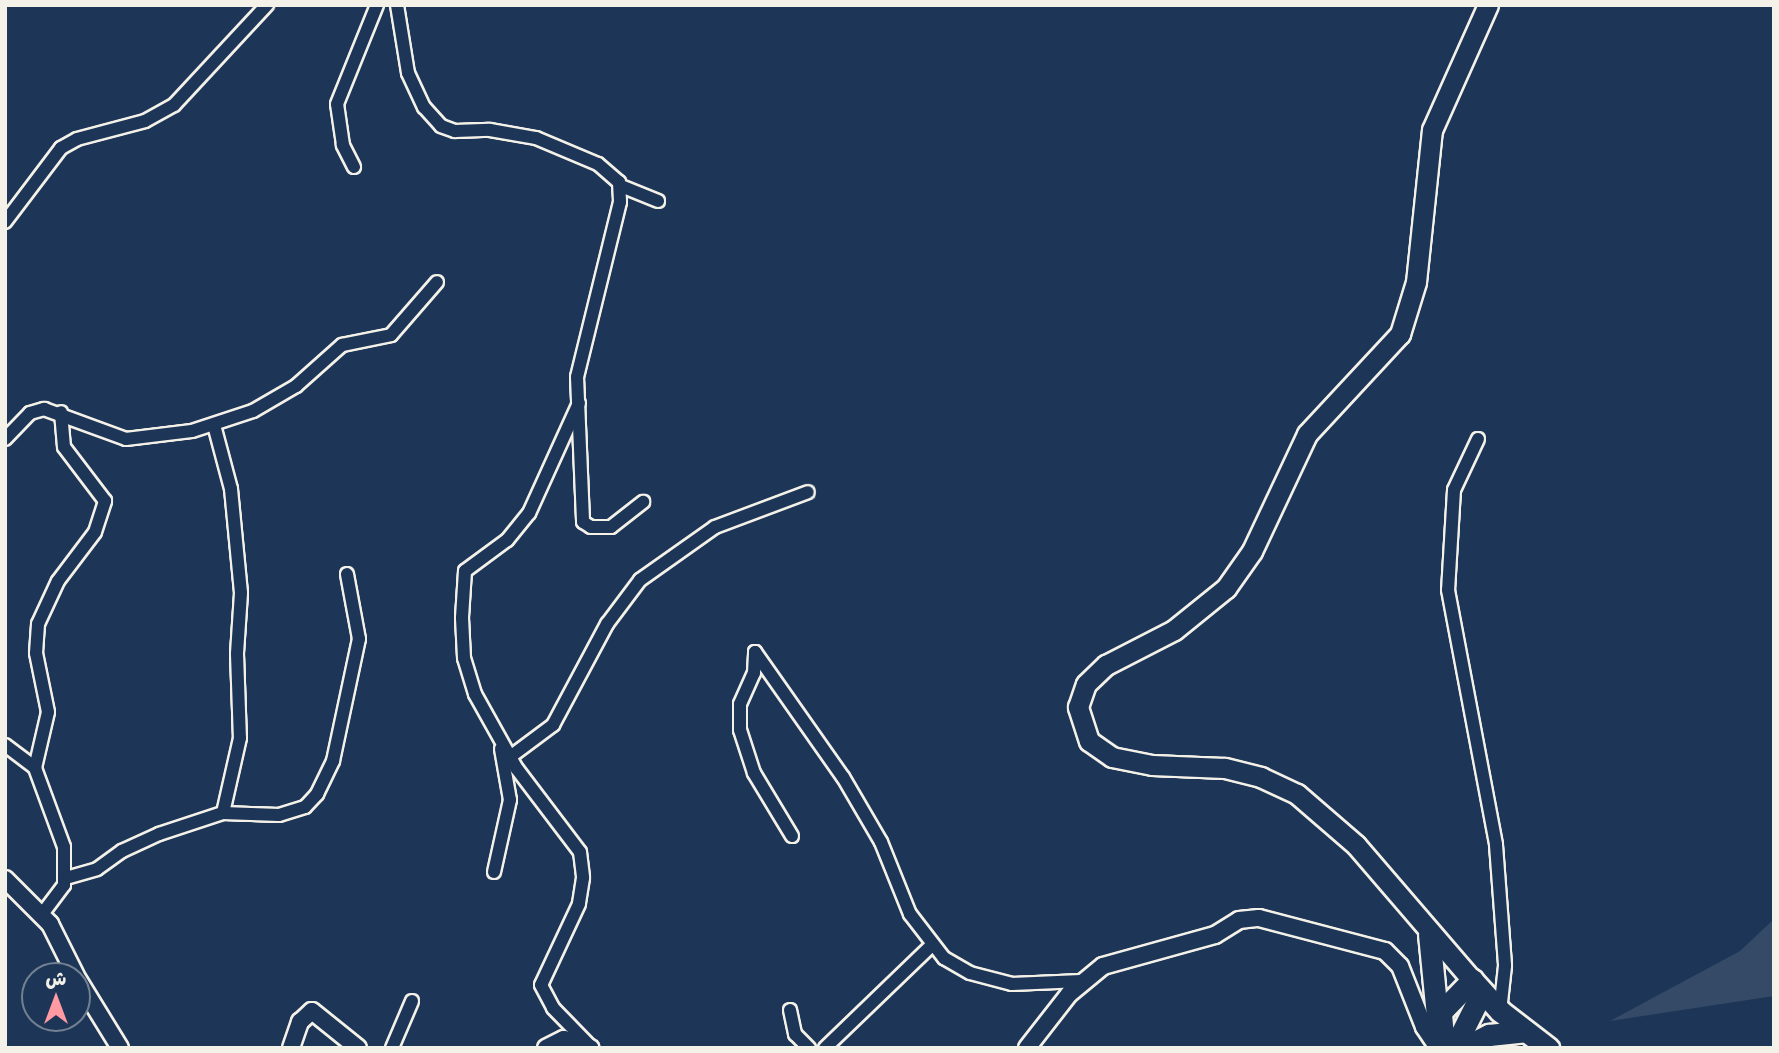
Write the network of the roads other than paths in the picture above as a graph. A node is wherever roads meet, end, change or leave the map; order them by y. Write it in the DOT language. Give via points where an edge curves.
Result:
graph roads {
  1 [pos="267,5"];
  2 [pos="377,5"];
  3 [pos="397,5"];
  4 [pos="1488,5"];
  5 [pos="354,167"];
  6 [pos="621,186"];
  7 [pos="658,201"];
  8 [pos="5,222"];
  9 [pos="437,282"];
  10 [pos="579,404"];
  11 [pos="61,412"];
  12 [pos="214,425"];
  13 [pos="5,439"];
  14 [pos="1478,439"];
  15 [pos="808,492"];
  16 [pos="643,502"];
  17 [pos="347,574"];
  18 [pos="499,738"];
  19 [pos="5,745"];
  20 [pos="510,757"];
  21 [pos="36,768"];
  22 [pos="223,813"];
  23 [pos="792,836"];
  24 [pos="494,873"];
  25 [pos="66,877"];
  26 [pos="5,878"];
  27 [pos="41,915"];
  28 [pos="1429,934"];
  29 [pos="932,945"];
  30 [pos="70,962"];
  31 [pos="1081,981"];
  32 [pos="1477,986"];
  33 [pos="91,1001"];
  34 [pos="412,1001"];
  35 [pos="790,1010"];
  36 [pos="1500,1011"];
  37 [pos="1525,1031"];
  38 [pos="1440,1042"];
  39 [pos="120,1048"];
  40 [pos="291,1048"];
  41 [pos="358,1048"];
  42 [pos="392,1048"];
  43 [pos="546,1048"];
  44 [pos="591,1048"];
  45 [pos="809,1048"];
  46 [pos="825,1048"];
  47 [pos="1027,1048"];
  48 [pos="1454,1048"];
  49 [pos="1463,1048"];
  50 [pos="1548,1048"];
  1 -- 8 [label="street" via="174,105 145,121 77,139 61,148"];
  2 -- 5 [label="street" via="337,104 343,145"];
  3 -- 6 [label="street" via="408,74 424,107 441,126 536,138 598,164"];
  4 -- 28 [label="main road" via="1432,130 1416,282 1400,334 1307,434 1252,551 1226,588 1174,630 1106,665 1086,684 1077,707 1089,741 1112,757 1152,765 1224,768 1261,777 1297,794 1356,845"];
  6 -- 7 [label="street"];
  6 -- 10 [label="street" via="578,377"];
  9 -- 12 [label="street" via="387,337 342,345 278,398"];
  10 -- 16 [label="street" via="584,524 611,527"];
  10 -- 18 [label="street" via="528,513 507,540 465,572 464,658 475,694"];
  11 -- 12 [label="street" via="103,434 126,439 163,437"];
  11 -- 13 [label="street" via="44,409 30,413"];
  11 -- 21 [label="street" via="64,447 105,501 95,532 58,581 38,624 36,653 48,712"];
  12 -- 22 [label="street" via="231,489 241,593 237,654 240,738"];
  14 -- 36 [label="street" via="1454,490 1448,590 1496,845 1505,966"];
  15 -- 20 [label="street" via="715,527 640,580 607,624 553,725"];
  17 -- 22 [label="street" via="359,639 345,689 344,721 325,780 295,814"];
  18 -- 20 [label="street"];
  18 -- 24 [label="street" via="510,800"];
  19 -- 21 [label="street"];
  20 -- 44 [label="street" via="580,852 579,904 541,985 553,1008"];
  21 -- 25 [label="street" via="64,847"];
  22 -- 25 [label="street" via="159,834 97,869"];
  23 -- 29 [label="street" via="754,773 740,730 740,704 754,673 755,652 859,804 895,874 903,901"];
  25 -- 27 [label="street" via="59,895"];
  26 -- 27 [label="street"];
  27 -- 30 [label="street"];
  28 -- 32 [label="main road"];
  28 -- 38 [label="main road"];
  29 -- 31 [label="street" via="956,967 993,979 1027,985"];
  29 -- 46 [label="street"];
  31 -- 38 [label="street" via="1103,965 1215,935 1239,920 1269,920 1357,941 1393,957 1424,1027"];
  31 -- 47 [label="street"];
  32 -- 36 [label="main road"];
  32 -- 38 [label="main road" via="1445,1005"];
  32 -- 48 [label="main road"];
  33 -- 39 [label="street"];
  34 -- 42 [label="street"];
  35 -- 45 [label="street" via="795,1034"];
  36 -- 37 [label="main road"];
  37 -- 49 [label="main road" via="1489,1035"];
  37 -- 50 [label="main road"];
  40 -- 41 [label="street" via="300,1022 312,1011"];
  43 -- 44 [label="street" via="564,1039"];
}
